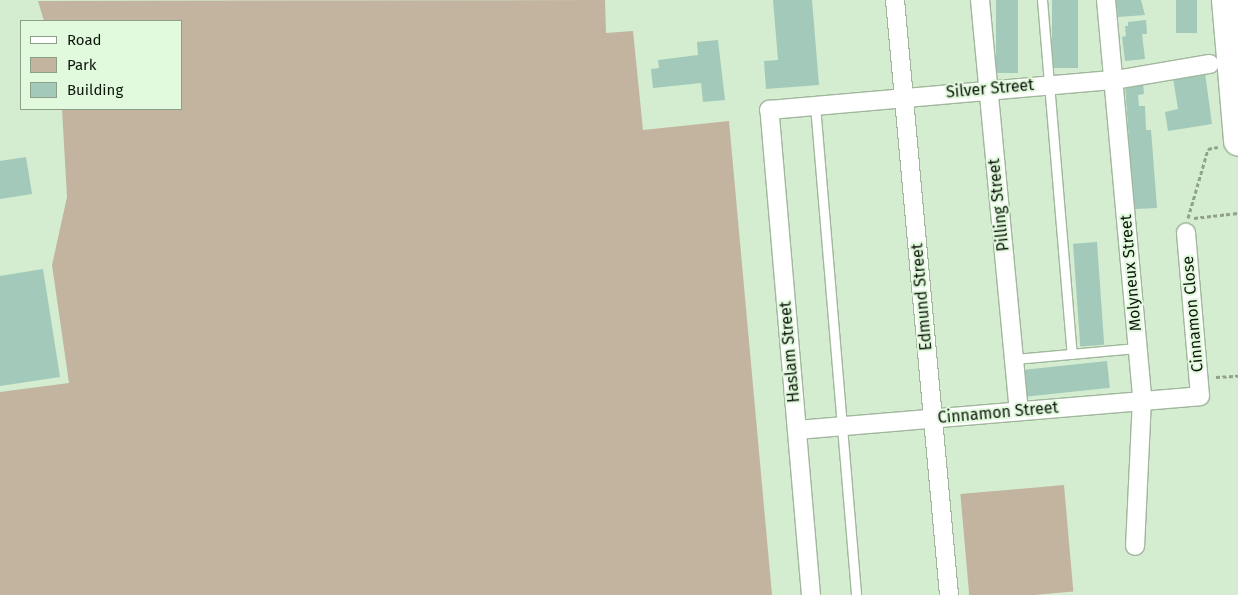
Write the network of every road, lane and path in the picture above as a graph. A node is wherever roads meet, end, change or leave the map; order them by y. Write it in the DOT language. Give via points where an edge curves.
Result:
graph roads {
  1 [pos="894,0"];
  2 [pos="980,0"];
  3 [pos="1042,0"];
  4 [pos="1106,0"];
  5 [pos="1226,0"];
  6 [pos="1210,64"];
  7 [pos="1115,80"];
  8 [pos="1049,85"];
  9 [pos="987,89"];
  10 [pos="904,96"];
  11 [pos="1236,98"];
  12 [pos="815,105"];
  13 [pos="769,110"];
  14 [pos="1231,143"];
  15 [pos="1238,213"];
  16 [pos="1187,226"];
  17 [pos="1138,348"];
  18 [pos="1072,354"];
  19 [pos="1014,359"];
  20 [pos="1200,396"];
  21 [pos="1142,400"];
  22 [pos="1019,411"];
  23 [pos="933,418"];
  24 [pos="842,426"];
  25 [pos="797,430"];
  26 [pos="1135,546"];
  27 [pos="811,595"];
  28 [pos="856,595"];
  29 [pos="949,595"];
  1 -- 10 [label="street, Edmund Street"];
  2 -- 9 [label="street, Pilling Street"];
  3 -- 8 [label="lane"];
  4 -- 7 [label="street, Molyneux Street"];
  5 -- 11 [label="main road"];
  6 -- 7 [label="street, Silver Street"];
  7 -- 8 [label="street, Silver Street"];
  7 -- 17 [label="street, Molyneux Street"];
  8 -- 9 [label="street, Silver Street"];
  8 -- 18 [label="lane"];
  9 -- 10 [label="street, Silver Street"];
  9 -- 19 [label="street, Pilling Street"];
  10 -- 12 [label="street, Silver Street"];
  10 -- 23 [label="street, Edmund Street"];
  11 -- 14 [label="main road"];
  12 -- 13 [label="street, Silver Street"];
  12 -- 24 [label="lane"];
  13 -- 25 [label="street, Haslam Street"];
  14 -- 16 [label="path" via="1208,149"];
  15 -- 16 [label="path"];
  16 -- 20 [label="street, Cinnamon Close"];
  17 -- 18 [label="lane"];
  17 -- 21 [label="street, Molyneux Street"];
  18 -- 19 [label="lane"];
  19 -- 22 [label="street, Pilling Street"];
  20 -- 21 [label="street, Cinnamon Street"];
  21 -- 22 [label="street, Cinnamon Street"];
  21 -- 26 [label="street, Molyneux Street"];
  22 -- 23 [label="street, Cinnamon Street"];
  23 -- 24 [label="street, Cinnamon Street"];
  23 -- 29 [label="street, Edmund Street"];
  24 -- 25 [label="street, Cinnamon Street"];
  24 -- 28 [label="lane"];
  25 -- 27 [label="street, Haslam Street"];
}
